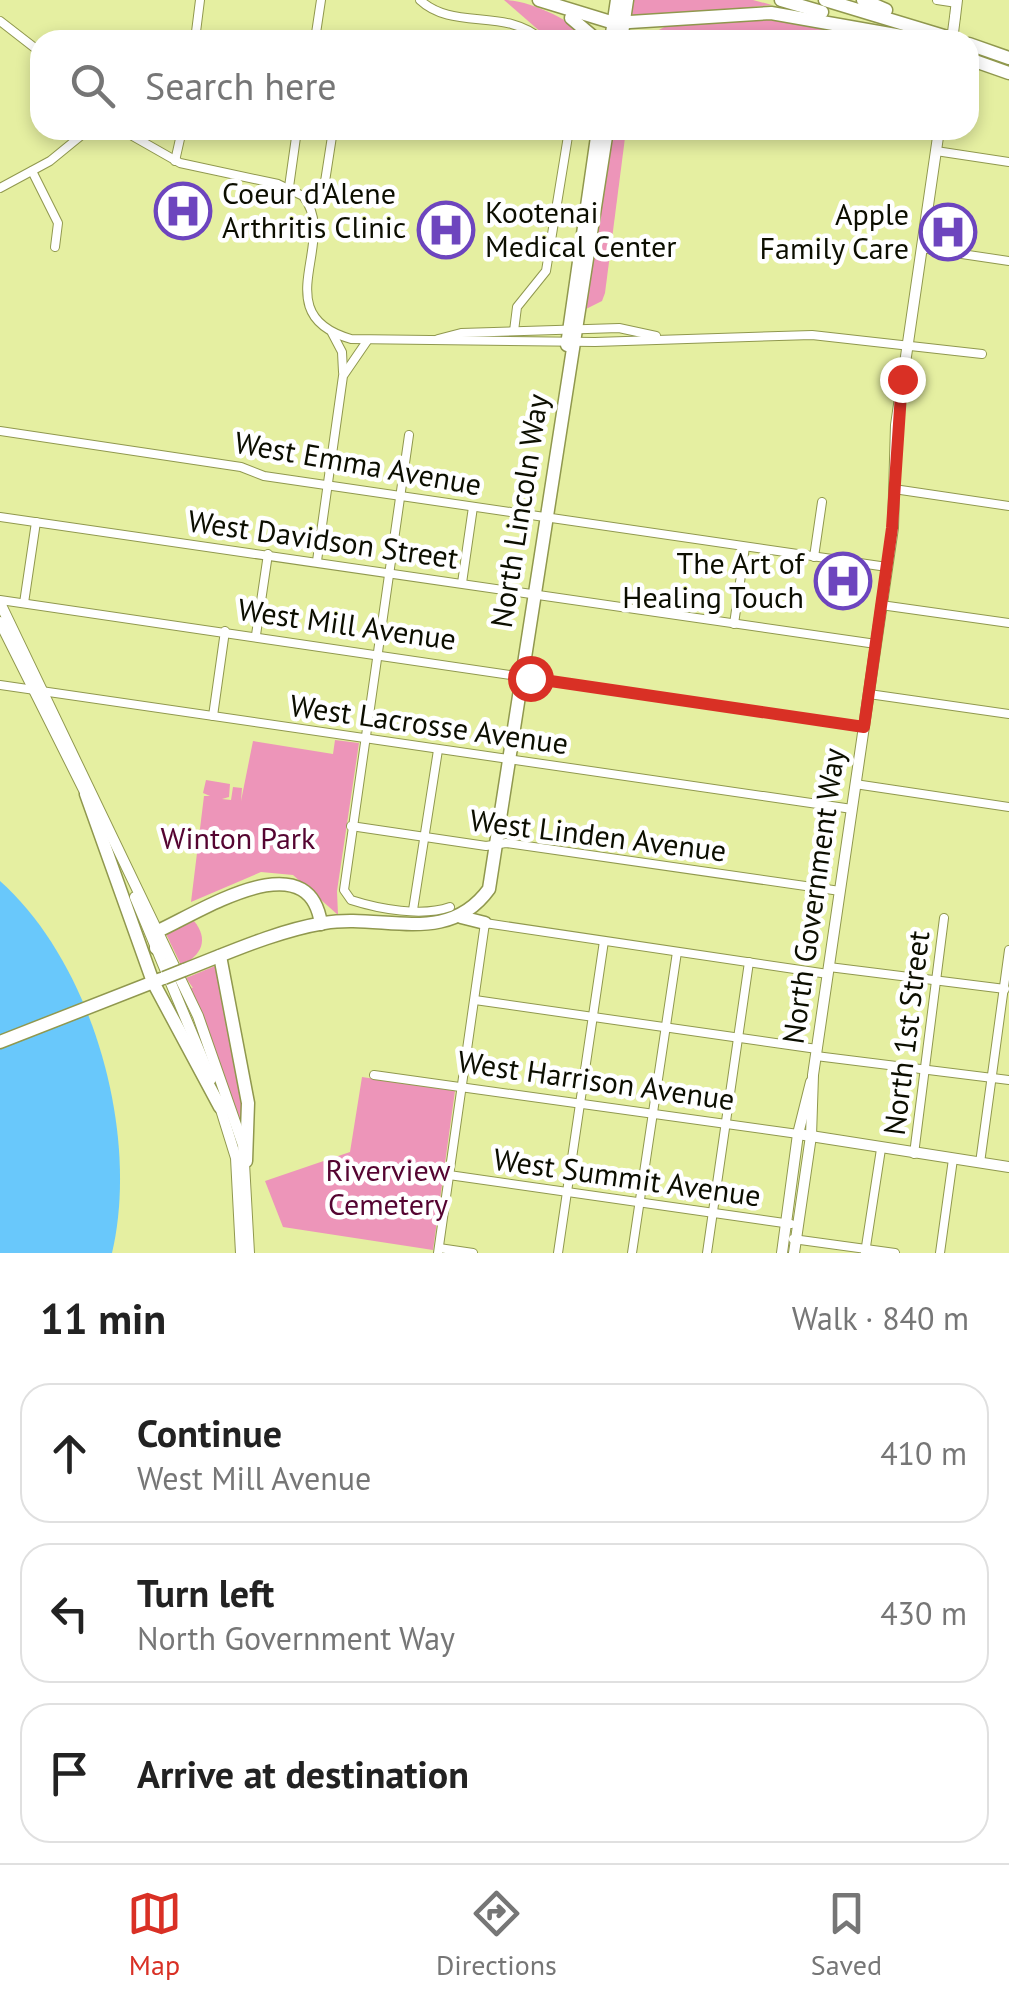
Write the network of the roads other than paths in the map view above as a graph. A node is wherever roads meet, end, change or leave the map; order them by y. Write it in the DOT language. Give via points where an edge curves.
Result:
graph roads {
  1 [pos="200,0"];
  2 [pos="321,0"];
  3 [pos="420,0"];
  4 [pos="617,0"];
  5 [pos="626,0"];
  6 [pos="781,0"];
  7 [pos="826,0"];
  8 [pos="863,0"];
  9 [pos="937,0"];
  10 [pos="543,2"];
  11 [pos="957,2"];
  12 [pos="0,21"];
  13 [pos="619,22"];
  14 [pos="196,30"];
  15 [pos="316,30"];
  16 [pos="526,30"];
  17 [pos="590,30"];
  18 [pos="616,30"];
  19 [pos="620,30"];
  20 [pos="866,30"];
  21 [pos="884,30"];
  22 [pos="929,30"];
  23 [pos="954,30"];
  24 [pos="30,44"];
  25 [pos="979,48"];
  26 [pos="1009,58"];
  27 [pos="979,62"];
  28 [pos="1009,73"];
  29 [pos="74,140"];
  30 [pos="139,140"];
  31 [pos="179,140"];
  32 [pos="295,140"];
  33 [pos="331,140"];
  34 [pos="567,140"];
  35 [pos="597,140"];
  36 [pos="606,140"];
  37 [pos="938,140"];
  38 [pos="936,151"];
  39 [pos="174,161"];
  40 [pos="1009,162"];
  41 [pos="32,171"];
  42 [pos="288,187"];
  43 [pos="0,188"];
  44 [pos="309,203"];
  45 [pos="55,247"];
  46 [pos="921,248"];
  47 [pos="1009,261"];
  48 [pos="328,330"];
  49 [pos="514,331"];
  50 [pos="572,336"];
  51 [pos="367,340"];
  52 [pos="437,340"];
  53 [pos="906,344"];
  54 [pos="982,354"];
  55 [pos="343,376"];
  56 [pos="0,431"];
  57 [pos="410,435"];
  58 [pos="327,486"];
  59 [pos="894,490"];
  60 [pos="402,496"];
  61 [pos="822,502"];
  62 [pos="1009,506"];
  63 [pos="473,507"];
  64 [pos="544,517"];
  65 [pos="0,518"];
  66 [pos="36,522"];
  67 [pos="746,547"];
  68 [pos="268,554"];
  69 [pos="814,556"];
  70 [pos="317,562"];
  71 [pos="887,567"];
  72 [pos="390,572"];
  73 [pos="462,583"];
  74 [pos="533,594"];
  75 [pos="0,601"];
  76 [pos="24,603"];
  77 [pos="882,605"];
  78 [pos="0,622"];
  79 [pos="1009,623"];
  80 [pos="734,624"];
  81 [pos="225,631"];
  82 [pos="256,635"];
  83 [pos="876,644"];
  84 [pos="378,653"];
  85 [pos="521,674"];
  86 [pos="0,685"];
  87 [pos="38,690"];
  88 [pos="868,694"];
  89 [pos="1009,714"];
  90 [pos="213,716"];
  91 [pos="864,727"];
  92 [pos="364,739"];
  93 [pos="438,750"];
  94 [pos="508,760"];
  95 [pos="856,784"];
  96 [pos="86,794"];
  97 [pos="1009,806"];
  98 [pos="852,809"];
  99 [pos="351,826"];
  100 [pos="424,838"];
  101 [pos="495,845"];
  102 [pos="491,865"];
  103 [pos="840,891"];
  104 [pos="478,904"];
  105 [pos="450,906"];
  106 [pos="413,910"];
  107 [pos="461,917"];
  108 [pos="944,918"];
  109 [pos="381,921"];
  110 [pos="485,923"];
  111 [pos="321,924"];
  112 [pos="158,931"];
  113 [pos="604,940"];
  114 [pos="156,948"];
  115 [pos="1009,950"];
  116 [pos="677,952"];
  117 [pos="220,956"];
  118 [pos="749,962"];
  119 [pos="829,971"];
  120 [pos="159,980"];
  121 [pos="936,980"];
  122 [pos="1007,989"];
  123 [pos="474,1000"];
  124 [pos="592,1017"];
  125 [pos="665,1028"];
  126 [pos="737,1038"];
  127 [pos="0,1042"];
  128 [pos="817,1053"];
  129 [pos="926,1070"];
  130 [pos="374,1075"];
  131 [pos="814,1075"];
  132 [pos="993,1078"];
  133 [pos="1009,1080"];
  134 [pos="462,1086"];
  135 [pos="579,1104"];
  136 [pos="220,1107"];
  137 [pos="652,1114"];
  138 [pos="725,1124"];
  139 [pos="798,1134"];
  140 [pos="811,1136"];
  141 [pos="882,1148"];
  142 [pos="914,1154"];
  143 [pos="954,1159"];
  144 [pos="246,1161"];
  145 [pos="980,1163"];
  146 [pos="1009,1167"];
  147 [pos="450,1175"];
  148 [pos="566,1192"];
  149 [pos="639,1202"];
  150 [pos="713,1213"];
  151 [pos="785,1223"];
  152 [pos="798,1225"];
  153 [pos="790,1238"];
  154 [pos="439,1251"];
  155 [pos="866,1251"];
  156 [pos="241,1253"];
  157 [pos="250,1253"];
  158 [pos="473,1253"];
  159 [pos="558,1253"];
  160 [pos="632,1253"];
  161 [pos="707,1253"];
  162 [pos="782,1253"];
  163 [pos="794,1253"];
  164 [pos="896,1253"];
  165 [pos="940,1253"];
  1 -- 14 [label="street"];
  2 -- 15 [label="street"];
  3 -- 16 [label="street" via="439,12 513,22"];
  4 -- 13 [label="highway"];
  5 -- 13 [label="highway"];
  6 -- 21 [label="highway"];
  7 -- 22 [label="highway"];
  8 -- 22 [label="highway"];
  9 -- 11 [label="street"];
  10 -- 13 [label="highway"];
  10 -- 17 [label="highway"];
  11 -- 23 [label="main road, bridge"];
  12 -- 24 [label="street"];
  13 -- 18 [label="highway"];
  13 -- 19 [label="highway"];
  13 -- 20 [label="highway" via="771,13"];
  25 -- 26 [label="highway"];
  27 -- 28 [label="highway"];
  29 -- 41 [label="street"];
  30 -- 39 [label="street"];
  31 -- 39 [label="street"];
  32 -- 42 [label="street"];
  33 -- 44 [label="street" via="324,188"];
  34 -- 49 [label="street" via="546,271 517,306"];
  35 -- 50 [label="highway"];
  36 -- 50 [label="highway"];
  37 -- 38 [label="main road, North Government Way"];
  38 -- 40 [label="street"];
  38 -- 46 [label="main road, North Government Way"];
  39 -- 42 [label="street"];
  41 -- 43 [label="street"];
  41 -- 45 [label="street" via="58,223"];
  42 -- 44 [label="street"];
  44 -- 48 [label="street" via="314,228 306,294"];
  46 -- 47 [label="street"];
  46 -- 53 [label="main road, North Government Way"];
  48 -- 51 [label="street"];
  48 -- 55 [label="street" via="340,346"];
  49 -- 50 [label="street"];
  49 -- 52 [label="street"];
  50 -- 52 [label="street"];
  50 -- 53 [label="street" via="812,335"];
  50 -- 64 [label="highway, North Lincoln Way"];
  51 -- 52 [label="street"];
  51 -- 55 [label="street"];
  53 -- 54 [label="street"];
  53 -- 59 [label="main road, North Government Way"];
  55 -- 58 [label="street"];
  56 -- 58 [label="street, West Emma Avenue"];
  57 -- 60 [label="street"];
  58 -- 60 [label="street, West Emma Avenue"];
  58 -- 70 [label="street"];
  59 -- 62 [label="street"];
  59 -- 71 [label="main road, North Government Way"];
  60 -- 63 [label="street, West Emma Avenue"];
  60 -- 72 [label="street"];
  61 -- 69 [label="street"];
  63 -- 64 [label="street, West Emma Avenue"];
  63 -- 73 [label="street"];
  64 -- 67 [label="street, West Emma Avenue"];
  64 -- 74 [label="highway, North Lincoln Way"];
  65 -- 66 [label="street, West Davidson Street"];
  66 -- 68 [label="street, West Davidson Street"];
  66 -- 76 [label="street"];
  67 -- 69 [label="street, West Emma Avenue"];
  67 -- 80 [label="street"];
  68 -- 70 [label="street, West Davidson Street"];
  68 -- 82 [label="street"];
  69 -- 71 [label="street, West Emma Avenue"];
  70 -- 72 [label="street, West Davidson Street"];
  71 -- 77 [label="main road, North Government Way"];
  72 -- 73 [label="street, West Davidson Street"];
  72 -- 84 [label="street"];
  73 -- 74 [label="street, West Davidson Street"];
  74 -- 80 [label="street, West Davidson Street"];
  74 -- 85 [label="highway, North Lincoln Way"];
  75 -- 76 [label="street, West Mill Avenue"];
  75 -- 87 [label="main road"];
  76 -- 81 [label="street, West Mill Avenue"];
  77 -- 79 [label="street"];
  77 -- 83 [label="main road, North Government Way"];
  78 -- 87 [label="main road"];
  80 -- 83 [label="street, West Davidson Street"];
  81 -- 82 [label="street, West Mill Avenue"];
  81 -- 90 [label="street"];
  82 -- 84 [label="street, West Mill Avenue"];
  83 -- 88 [label="main road, North Government Way"];
  84 -- 85 [label="street, West Mill Avenue"];
  84 -- 92 [label="street"];
  85 -- 91 [label="street, West Mill Avenue"];
  85 -- 94 [label="highway, North Lincoln Way"];
  86 -- 87 [label="street, West Lacrosse Avenue"];
  87 -- 90 [label="street, West Lacrosse Avenue"];
  87 -- 96 [label="main road"];
  87 -- 112 [label="main road"];
  88 -- 89 [label="street"];
  88 -- 91 [label="main road, North Government Way"];
  90 -- 92 [label="street, West Lacrosse Avenue"];
  91 -- 95 [label="main road, North Government Way"];
  92 -- 93 [label="street, West Lacrosse Avenue"];
  92 -- 99 [label="street"];
  93 -- 94 [label="street, West Lacrosse Avenue"];
  93 -- 100 [label="street"];
  94 -- 98 [label="street, West Lacrosse Avenue"];
  94 -- 101 [label="highway, North Lincoln Way"];
  95 -- 97 [label="street"];
  95 -- 98 [label="main road, North Government Way"];
  96 -- 114 [label="main road"];
  96 -- 120 [label="highway"];
  98 -- 103 [label="main road, North Government Way"];
  99 -- 100 [label="street, West Linden Avenue"];
  99 -- 106 [label="street" via="345,896"];
  100 -- 101 [label="street, West Linden Avenue"];
  100 -- 106 [label="street"];
  101 -- 102 [label="highway, North Lincoln Way"];
  101 -- 103 [label="street, West Linden Avenue"];
  102 -- 104 [label="highway, North Lincoln Way" via="493,879"];
  102 -- 109 [label="highway" via="473,897 455,911"];
  103 -- 119 [label="main road, North Government Way"];
  104 -- 107 [label="highway"];
  104 -- 110 [label="highway"];
  105 -- 106 [label="street"];
  107 -- 109 [label="highway" via="433,925"];
  107 -- 110 [label="highway"];
  108 -- 121 [label="street, North 1st Street"];
  109 -- 111 [label="highway"];
  110 -- 113 [label="street"];
  110 -- 123 [label="street"];
  111 -- 112 [label="highway" via="306,891 274,882"];
  111 -- 117 [label="highway"];
  112 -- 114 [label="highway"];
  112 -- 144 [label="main road" via="198,1016"];
  113 -- 116 [label="street"];
  113 -- 124 [label="street"];
  114 -- 136 [label="main road"];
  115 -- 122 [label="street"];
  116 -- 118 [label="street"];
  116 -- 125 [label="street"];
  117 -- 120 [label="highway, bridge"];
  117 -- 144 [label="highway" via="248,1102"];
  118 -- 119 [label="street"];
  118 -- 126 [label="street"];
  119 -- 121 [label="street"];
  119 -- 128 [label="main road, North Government Way"];
  120 -- 127 [label="highway"];
  120 -- 136 [label="highway"];
  121 -- 122 [label="street"];
  121 -- 129 [label="street, North 1st Street"];
  122 -- 132 [label="street"];
  123 -- 124 [label="street"];
  123 -- 134 [label="street"];
  124 -- 125 [label="street"];
  124 -- 135 [label="street"];
  125 -- 126 [label="street"];
  125 -- 137 [label="street"];
  126 -- 128 [label="street"];
  126 -- 138 [label="street"];
  128 -- 129 [label="street"];
  128 -- 131 [label="main road, North Government Way"];
  129 -- 132 [label="street"];
  129 -- 142 [label="street, North 1st Street"];
  130 -- 134 [label="street, West Harrison Avenue"];
  131 -- 139 [label="main road, North Government Way"];
  131 -- 140 [label="main road, North Government Way"];
  132 -- 133 [label="street"];
  132 -- 145 [label="street"];
  134 -- 135 [label="street, West Harrison Avenue"];
  134 -- 147 [label="street"];
  135 -- 137 [label="street, West Harrison Avenue"];
  135 -- 148 [label="street"];
  136 -- 156 [label="main road" via="236,1158"];
  137 -- 138 [label="street, West Harrison Avenue"];
  137 -- 149 [label="street"];
  138 -- 139 [label="street, West Harrison Avenue"];
  138 -- 150 [label="street"];
  139 -- 140 [label="main road, West Harrison Avenue"];
  139 -- 151 [label="main road, North Government Way"];
  140 -- 141 [label="main road, West Harrison Avenue"];
  140 -- 152 [label="main road, North Government Way"];
  141 -- 142 [label="main road, West Harrison Avenue"];
  141 -- 155 [label="street, North 1st Street"];
  142 -- 143 [label="main road, West Harrison Avenue"];
  143 -- 145 [label="main road, West Harrison Avenue"];
  143 -- 165 [label="street"];
  144 -- 157 [label="main road"];
  145 -- 146 [label="main road, West Harrison Avenue"];
  147 -- 148 [label="street, West Summit Avenue"];
  147 -- 154 [label="street"];
  148 -- 149 [label="street, West Summit Avenue"];
  148 -- 159 [label="street"];
  149 -- 150 [label="street, West Summit Avenue"];
  149 -- 160 [label="street"];
  150 -- 151 [label="street, West Summit Avenue"];
  150 -- 161 [label="street"];
  151 -- 152 [label="street, West Summit Avenue"];
  151 -- 153 [label="main road, North Government Way"];
  152 -- 153 [label="main road, North Government Way"];
  153 -- 155 [label="street"];
  153 -- 162 [label="main road, North Government Way"];
  153 -- 163 [label="main road, North Government Way"];
  154 -- 158 [label="street"];
  155 -- 164 [label="street"];
}
